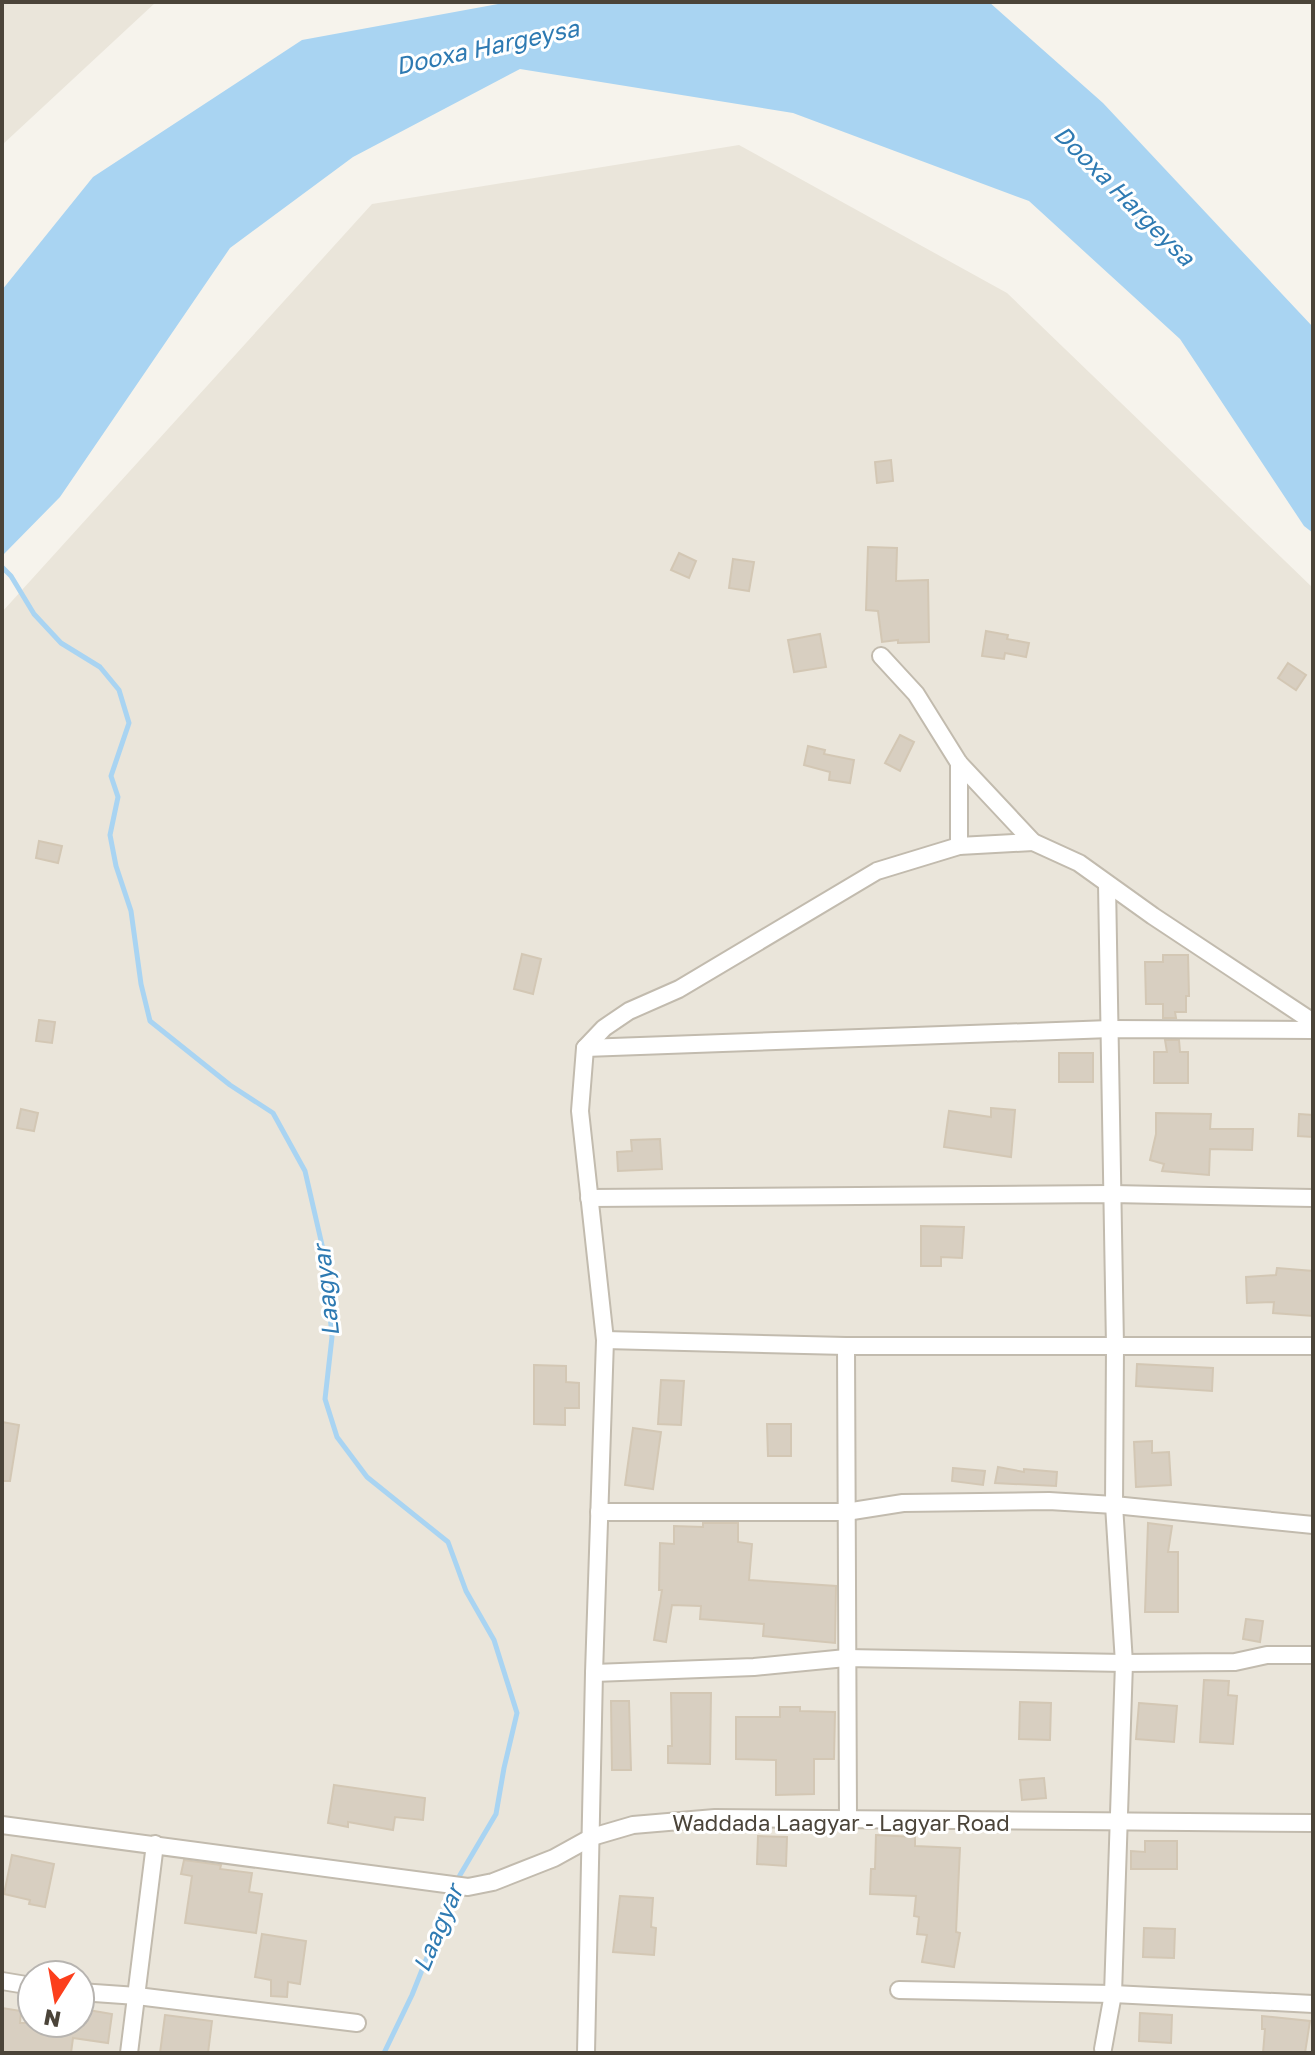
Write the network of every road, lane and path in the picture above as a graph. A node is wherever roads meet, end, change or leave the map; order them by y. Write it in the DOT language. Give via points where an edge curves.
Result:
graph roads {
  1 [pos="881,656"];
  2 [pos="959,763"];
  3 [pos="1033,842"];
  4 [pos="959,846"];
  5 [pos="1107,884"];
  6 [pos="1313,1022"];
  7 [pos="1110,1029"];
  8 [pos="1313,1030"];
  9 [pos="585,1048"];
  10 [pos="1112,1194"];
  11 [pos="589,1198"];
  12 [pos="1313,1198"];
  13 [pos="605,1340"];
  14 [pos="846,1346"];
  15 [pos="1115,1346"];
  16 [pos="1313,1346"];
  17 [pos="1114,1505"];
  18 [pos="599,1512"];
  19 [pos="846,1512"];
  20 [pos="1313,1525"];
  21 [pos="1313,1655"];
  22 [pos="846,1658"];
  23 [pos="1124,1663"];
  24 [pos="594,1673"];
  25 [pos="848,1819"];
  26 [pos="1117,1822"];
  27 [pos="1313,1823"];
  28 [pos="2,1825"];
  29 [pos="592,1837"];
  30 [pos="155,1844"];
  31 [pos="899,1990"];
  32 [pos="96,1993"];
  33 [pos="1113,1994"];
  34 [pos="137,1996"];
  35 [pos="1313,2004"];
  36 [pos="357,2023"];
  37 [pos="1103,2049"];
  38 [pos="129,2053"];
  39 [pos="586,2053"];
  1 -- 2 [label="street" via="916,694"];
  2 -- 3 [label="street"];
  2 -- 4 [label="street"];
  3 -- 4 [label="street"];
  3 -- 5 [label="street" via="1079,863"];
  4 -- 9 [label="street" via="877,871 679,989 629,1011"];
  5 -- 6 [label="street"];
  5 -- 7 [label="street"];
  7 -- 8 [label="street"];
  7 -- 9 [label="street"];
  7 -- 10 [label="street"];
  9 -- 11 [label="street" via="580,1111"];
  10 -- 11 [label="street"];
  10 -- 12 [label="street"];
  10 -- 15 [label="street"];
  11 -- 13 [label="street"];
  13 -- 14 [label="street"];
  13 -- 18 [label="street"];
  14 -- 15 [label="street"];
  14 -- 19 [label="street"];
  15 -- 16 [label="street"];
  15 -- 17 [label="street"];
  17 -- 19 [label="street" via="903,1503"];
  17 -- 20 [label="street"];
  17 -- 23 [label="street"];
  18 -- 19 [label="street"];
  18 -- 24 [label="street"];
  19 -- 22 [label="street"];
  21 -- 23 [label="street"];
  22 -- 23 [label="street"];
  22 -- 24 [label="street"];
  22 -- 25 [label="street"];
  23 -- 26 [label="street"];
  24 -- 29 [label="street"];
  25 -- 26 [label="street, Waddada Laagyar - Lagyar Road"];
  25 -- 29 [label="street, Waddada Laagyar - Lagyar Road" via="715,1818 633,1825"];
  26 -- 27 [label="street, Waddada Laagyar - Lagyar Road"];
  26 -- 33 [label="street"];
  28 -- 30 [label="street, Waddada Laagyar - Lagyar Road"];
  29 -- 30 [label="street, Waddada Laagyar - Lagyar Road" via="554,1858 468,1887"];
  29 -- 39 [label="street"];
  30 -- 34 [label="street"];
  31 -- 33 [label="street"];
  32 -- 34 [label="street"];
  33 -- 35 [label="street"];
  33 -- 37 [label="street"];
  34 -- 36 [label="street"];
  34 -- 38 [label="street"];
}
